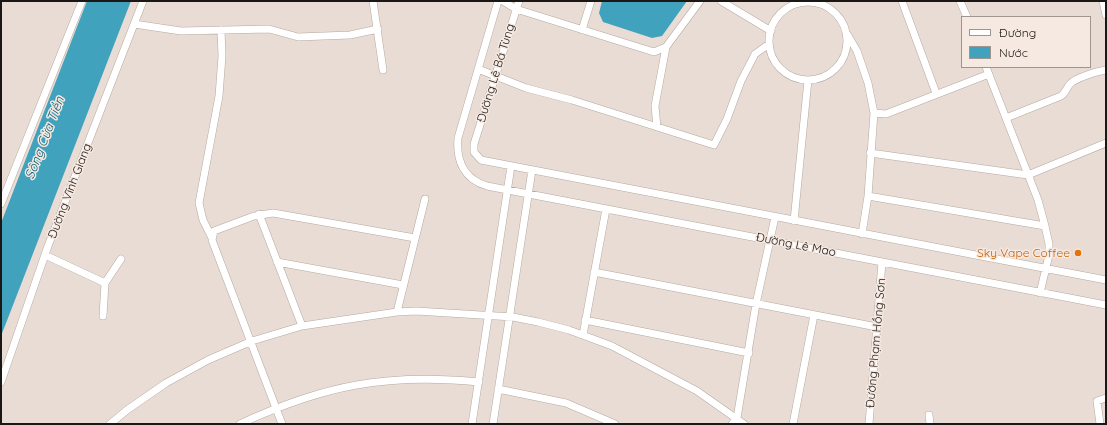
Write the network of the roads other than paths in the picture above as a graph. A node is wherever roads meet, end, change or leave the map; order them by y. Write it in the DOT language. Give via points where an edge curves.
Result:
graph roads {
  1 [pos="82,1"];
  2 [pos="143,1"];
  3 [pos="373,1"];
  4 [pos="498,1"];
  5 [pos="503,1"];
  6 [pos="519,1"];
  7 [pos="591,1"];
  8 [pos="700,1"];
  9 [pos="721,1"];
  10 [pos="902,1"];
  11 [pos="960,1"];
  12 [pos="1103,1"];
  13 [pos="811,2"];
  14 [pos="516,9"];
  15 [pos="1106,14"];
  16 [pos="967,16"];
  17 [pos="134,24"];
  18 [pos="378,29"];
  19 [pos="221,30"];
  20 [pos="582,30"];
  21 [pos="771,30"];
  22 [pos="846,32"];
  23 [pos="769,44"];
  24 [pos="666,47"];
  25 [pos="986,68"];
  26 [pos="478,69"];
  27 [pos="383,70"];
  28 [pos="1106,70"];
  29 [pos="989,74"];
  30 [pos="495,76"];
  31 [pos="808,80"];
  32 [pos="936,94"];
  33 [pos="874,113"];
  34 [pos="1006,118"];
  35 [pos="657,127"];
  36 [pos="1106,144"];
  37 [pos="870,153"];
  38 [pos="490,162"];
  39 [pos="511,166"];
  40 [pos="532,170"];
  41 [pos="1028,175"];
  42 [pos="487,186"];
  43 [pos="507,190"];
  44 [pos="528,194"];
  45 [pos="868,196"];
  46 [pos="425,199"];
  47 [pos="1,204"];
  48 [pos="606,209"];
  49 [pos="259,214"];
  50 [pos="775,217"];
  51 [pos="794,221"];
  52 [pos="1045,226"];
  53 [pos="862,234"];
  54 [pos="212,238"];
  55 [pos="415,238"];
  56 [pos="770,240"];
  57 [pos="45,255"];
  58 [pos="121,259"];
  59 [pos="277,262"];
  60 [pos="882,262"];
  61 [pos="1045,267"];
  62 [pos="594,272"];
  63 [pos="1106,280"];
  64 [pos="105,283"];
  65 [pos="403,285"];
  66 [pos="1040,293"];
  67 [pos="756,304"];
  68 [pos="1106,305"];
  69 [pos="397,312"];
  70 [pos="814,315"];
  71 [pos="103,316"];
  72 [pos="488,316"];
  73 [pos="509,317"];
  74 [pos="586,320"];
  75 [pos="302,326"];
  76 [pos="877,327"];
  77 [pos="583,335"];
  78 [pos="252,341"];
  79 [pos="749,353"];
  80 [pos="1,382"];
  81 [pos="479,382"];
  82 [pos="498,389"];
  83 [pos="1106,398"];
  84 [pos="276,407"];
  85 [pos="929,415"];
  86 [pos="737,418"];
  87 [pos="110,424"];
  88 [pos="240,424"];
  89 [pos="282,424"];
  90 [pos="472,424"];
  91 [pos="493,424"];
  92 [pos="615,424"];
  93 [pos="732,424"];
  94 [pos="744,424"];
  95 [pos="792,424"];
  96 [pos="869,424"];
  97 [pos="930,424"];
  98 [pos="1100,424"];
  1 -- 47 [label="street"];
  2 -- 17 [label="street, Đường Vĩnh Giang"];
  3 -- 18 [label="street"];
  4 -- 26 [label="street, Đường Lê Bá Tùng"];
  5 -- 14 [label="street"];
  6 -- 14 [label="street, Đường Lê Bá Tùng"];
  7 -- 20 [label="street"];
  8 -- 24 [label="street"];
  9 -- 21 [label="street"];
  10 -- 32 [label="street"];
  11 -- 16 [label="street"];
  12 -- 15 [label="street"];
  13 -- 21 [label="street" via="786,9 776,18"];
  13 -- 22 [label="street" via="833,11"];
  14 -- 20 [label="street"];
  14 -- 30 [label="street, Đường Lê Bá Tùng"];
  17 -- 19 [label="street" via="177,31"];
  17 -- 57 [label="street, Đường Vĩnh Giang"];
  18 -- 19 [label="street" via="346,35 298,37 269,29"];
  18 -- 27 [label="street"];
  19 -- 54 [label="street" via="219,96 199,203 202,220"];
  20 -- 24 [label="street" via="654,52"];
  21 -- 23 [label="street"];
  22 -- 31 [label="street" via="844,56 837,67 828,75"];
  22 -- 33 [label="street" via="857,51 868,83"];
  23 -- 31 [label="street" via="772,57 779,68 790,76"];
  23 -- 35 [label="street" via="755,54 714,145"];
  24 -- 35 [label="street" via="655,106"];
  25 -- 29 [label="street"];
  26 -- 30 [label="street"];
  26 -- 42 [label="street, Đường Lê Bá Tùng" via="458,138 458,154 462,166 473,180"];
  28 -- 34 [label="street" via="1070,83 1061,96"];
  29 -- 32 [label="street"];
  29 -- 34 [label="street"];
  30 -- 35 [label="street" via="526,88"];
  30 -- 38 [label="street, Đường Lê Bá Tùng" via="474,144 476,155 481,160"];
  31 -- 51 [label="street"];
  32 -- 33 [label="street" via="886,114"];
  33 -- 37 [label="street"];
  34 -- 41 [label="street"];
  36 -- 41 [label="street"];
  37 -- 41 [label="street"];
  37 -- 45 [label="street"];
  38 -- 39 [label="street, Đường Lê Mao"];
  39 -- 40 [label="street, Đường Lê Mao"];
  39 -- 43 [label="street"];
  40 -- 44 [label="street"];
  40 -- 50 [label="street, Đường Lê Mao"];
  41 -- 52 [label="street"];
  42 -- 43 [label="street, Đường Lê Mao"];
  43 -- 44 [label="street, Đường Lê Mao"];
  43 -- 72 [label="street"];
  44 -- 48 [label="street, Đường Lê Mao"];
  44 -- 73 [label="street"];
  45 -- 52 [label="street"];
  45 -- 53 [label="street"];
  46 -- 55 [label="street"];
  48 -- 56 [label="street, Đường Lê Mao"];
  48 -- 62 [label="street"];
  49 -- 54 [label="street" via="216,230"];
  49 -- 55 [label="street" via="279,214"];
  49 -- 59 [label="street"];
  50 -- 51 [label="street, Đường Lê Mao"];
  50 -- 56 [label="street"];
  51 -- 53 [label="street, Đường Lê Mao"];
  52 -- 61 [label="street" via="1049,255"];
  53 -- 61 [label="street, Đường Lê Mao"];
  54 -- 78 [label="street"];
  55 -- 65 [label="street"];
  56 -- 60 [label="street, Đường Lê Mao"];
  56 -- 67 [label="street"];
  57 -- 64 [label="street"];
  57 -- 80 [label="street, Đường Vĩnh Giang"];
  58 -- 64 [label="street"];
  59 -- 65 [label="street"];
  59 -- 75 [label="street"];
  60 -- 66 [label="street, Đường Lê Mao"];
  60 -- 76 [label="street, Đường Phạm Hồng Sơn"];
  61 -- 63 [label="street, Đường Lê Mao"];
  61 -- 66 [label="street"];
  62 -- 67 [label="street"];
  62 -- 74 [label="street"];
  64 -- 71 [label="street"];
  65 -- 69 [label="street"];
  66 -- 68 [label="street, Đường Lê Mao"];
  67 -- 70 [label="street"];
  67 -- 79 [label="street"];
  69 -- 72 [label="street"];
  69 -- 75 [label="street"];
  70 -- 76 [label="street"];
  70 -- 95 [label="street"];
  72 -- 73 [label="street"];
  72 -- 81 [label="street"];
  73 -- 77 [label="street"];
  73 -- 82 [label="street"];
  74 -- 77 [label="street"];
  74 -- 79 [label="street"];
  75 -- 78 [label="street"];
  76 -- 96 [label="street, Đường Phạm Hồng Sơn"];
  77 -- 86 [label="street" via="612,346 697,391"];
  78 -- 84 [label="street"];
  78 -- 87 [label="street" via="208,360 166,383"];
  79 -- 86 [label="street"];
  81 -- 84 [label="street" via="422,378 362,383"];
  81 -- 90 [label="street"];
  82 -- 91 [label="street"];
  82 -- 92 [label="street" via="566,403"];
  83 -- 98 [label="street" via="1097,401"];
  84 -- 88 [label="street"];
  84 -- 89 [label="street"];
  85 -- 97 [label="street"];
  86 -- 93 [label="street"];
  86 -- 94 [label="street"];
}
